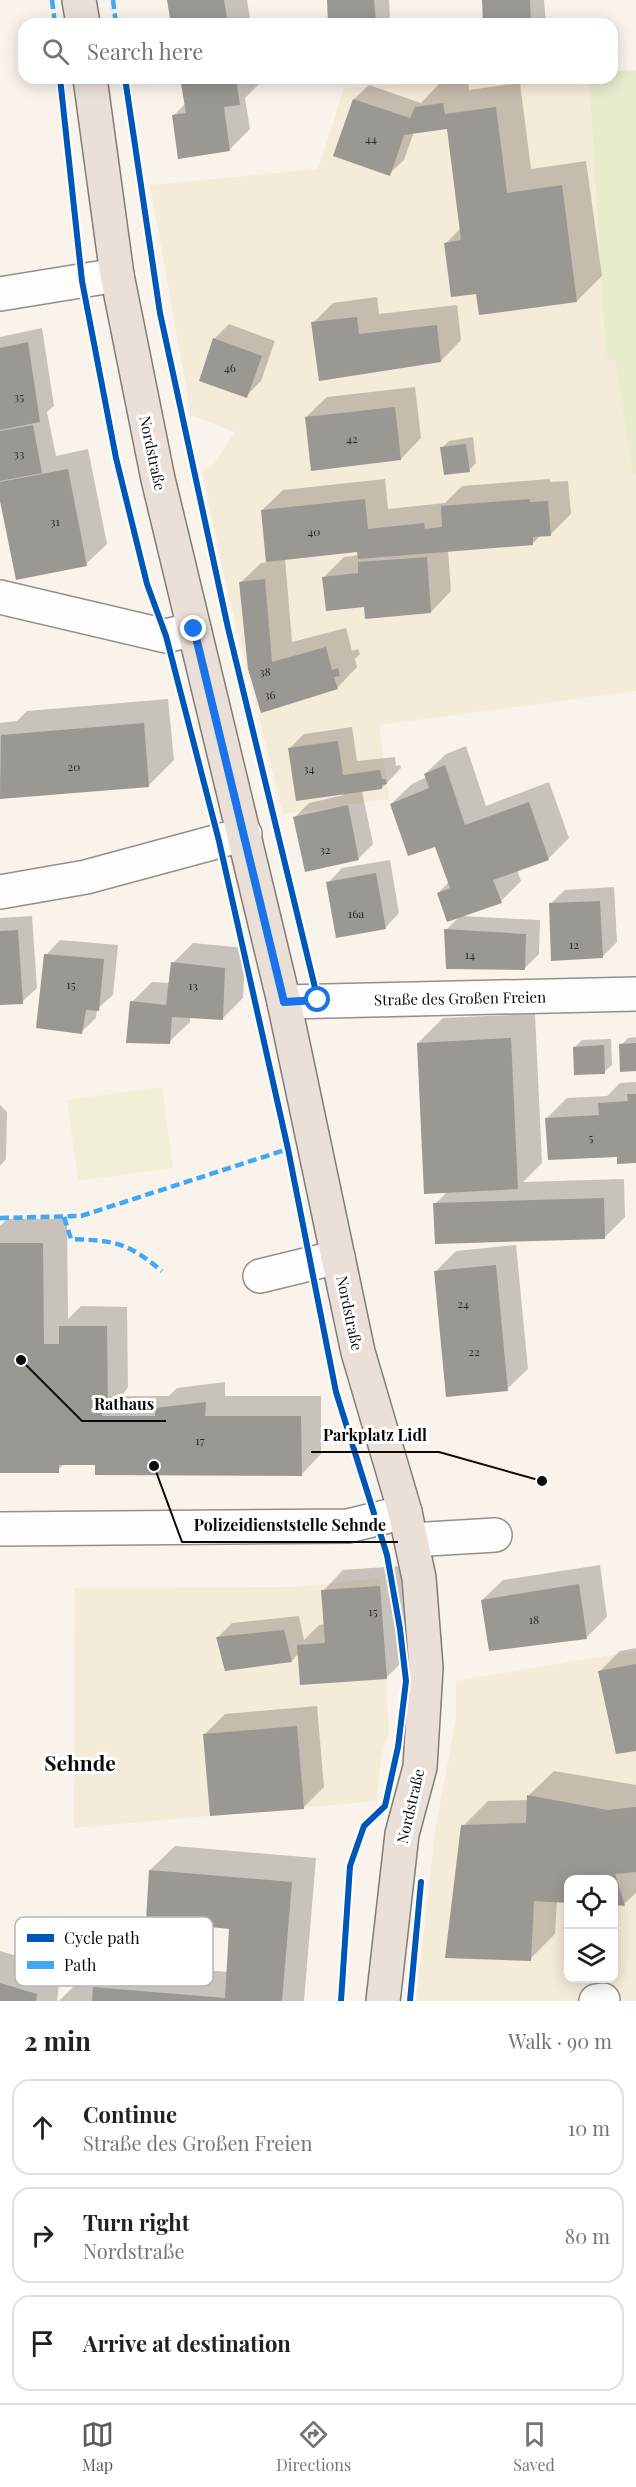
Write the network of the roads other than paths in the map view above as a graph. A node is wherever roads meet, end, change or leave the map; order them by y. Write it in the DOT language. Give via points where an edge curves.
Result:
graph roads {
  1 [pos="80,0"];
  2 [pos="82,18"];
  3 [pos="91,84"];
  4 [pos="117,275"];
  5 [pos="0,294"];
  6 [pos="0,597"];
  7 [pos="194,629"];
  8 [pos="245,834"];
  9 [pos="0,892"];
  10 [pos="636,994"];
  11 [pos="284,1002"];
  12 [pos="338,1257"];
  13 [pos="260,1276"];
  14 [pos="408,1526"];
  15 [pos="0,1530"];
  16 [pos="495,1535"];
  17 [pos="383,2001"];
  1 -- 2 [label="main road"];
  3 -- 4 [label="main road, Nordstraße"];
  4 -- 5 [label="street"];
  4 -- 7 [label="main road, Nordstraße" via="158,479"];
  6 -- 7 [label="street" via="166,636"];
  7 -- 8 [label="main road, Nordstraße"];
  8 -- 9 [label="street" via="86,877"];
  8 -- 11 [label="main road, Nordstraße"];
  10 -- 11 [label="street, Straße des Großen Freien"];
  11 -- 12 [label="main road, Nordstraße"];
  12 -- 13 [label="street"];
  12 -- 14 [label="main road, Nordstraße" via="358,1352"];
  14 -- 15 [label="street"];
  14 -- 16 [label="street"];
  14 -- 17 [label="main road, Nordstraße" via="419,1578 425,1651 424,1701 420,1767 402,1834"];
}
